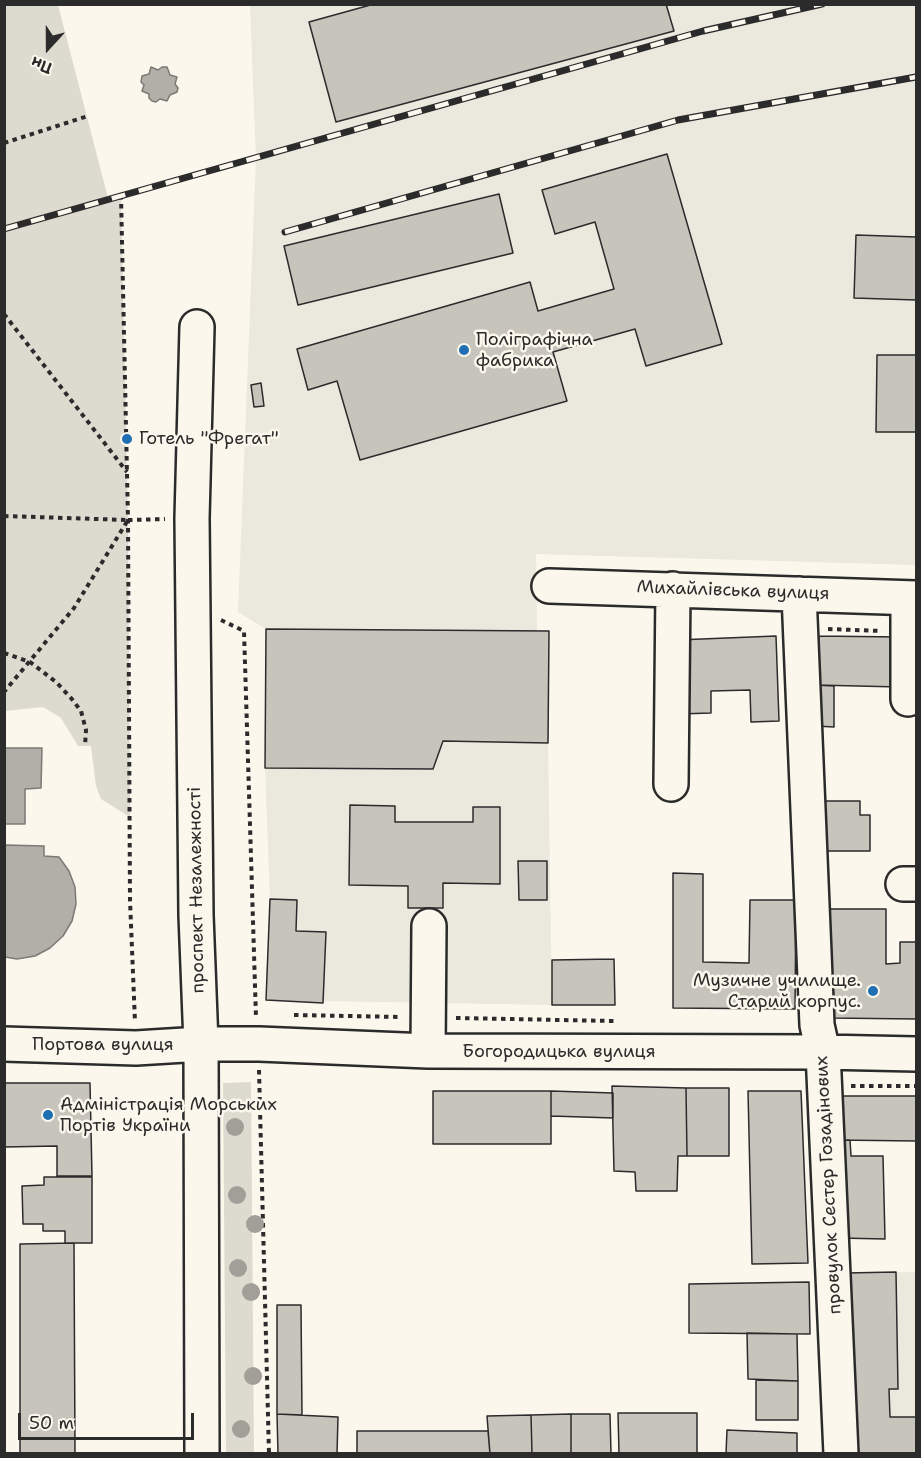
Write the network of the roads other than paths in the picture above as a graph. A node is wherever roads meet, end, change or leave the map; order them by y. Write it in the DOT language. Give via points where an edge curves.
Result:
graph roads {
  1 [pos="197,327"];
  2 [pos="549,586"];
  3 [pos="673,589"];
  4 [pos="799,594"];
  5 [pos="912,598"];
  6 [pos="908,699"];
  7 [pos="671,784"];
  8 [pos="429,926"];
  9 [pos="4,1044"];
  10 [pos="201,1044"];
  11 [pos="428,1052"];
  12 [pos="823,1052"];
  13 [pos="916,1054"];
  14 [pos="202,1454"];
  15 [pos="841,1454"];
  1 -- 10 [label="street, проспект Незалежності" via="192,518"];
  2 -- 3 [label="street, Михайлівська вулиця"];
  3 -- 4 [label="street, Михайлівська вулиця"];
  3 -- 7 [label="street"];
  4 -- 5 [label="street, Михайлівська вулиця"];
  4 -- 12 [label="street, провулок Сестер Гозадінових" via="817,1025"];
  5 -- 6 [label="street"];
  8 -- 11 [label="street"];
  9 -- 10 [label="street, Портова вулиця" via="136,1048"];
  10 -- 11 [label="street, Богородицька вулиця" via="260,1024"];
  10 -- 14 [label="street, проспект Незалежності"];
  11 -- 12 [label="street, Богородицька вулиця"];
  12 -- 13 [label="street, Богородицька вулиця"];
  12 -- 15 [label="street, провулок Сестер Гозадінових"];
}
